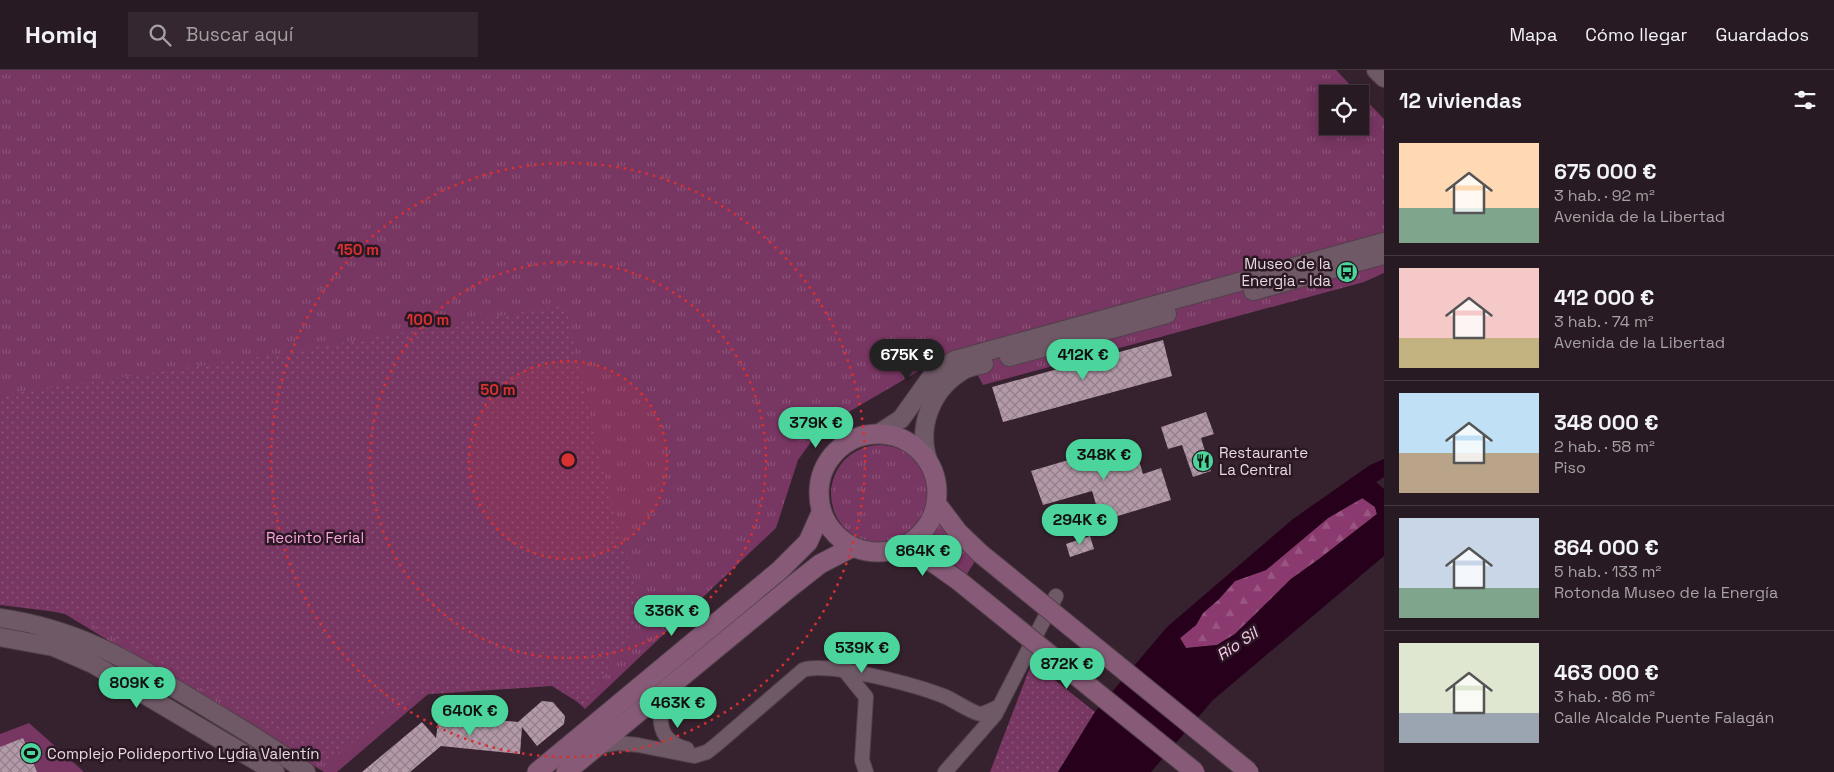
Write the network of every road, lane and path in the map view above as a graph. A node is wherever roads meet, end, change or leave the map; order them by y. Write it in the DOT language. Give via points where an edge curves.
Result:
graph roads {
  1 [pos="1376,70"];
  2 [pos="1384,78"];
  3 [pos="1384,242"];
  4 [pos="1384,255"];
  5 [pos="1088,329"];
  6 [pos="878,434"];
  7 [pos="929,463"];
  8 [pos="936,503"];
  9 [pos="821,513"];
  10 [pos="852,547"];
  11 [pos="902,547"];
  12 [pos="1056,596"];
  13 [pos="0,618"];
  14 [pos="0,637"];
  15 [pos="845,671"];
  16 [pos="881,679"];
  17 [pos="663,693"];
  18 [pos="864,694"];
  19 [pos="999,707"];
  20 [pos="967,708"];
  21 [pos="598,746"];
  22 [pos="713,748"];
  23 [pos="967,748"];
  24 [pos="275,772"];
  25 [pos="306,772"];
  26 [pos="537,772"];
  27 [pos="566,772"];
  28 [pos="866,772"];
  29 [pos="945,772"];
  30 [pos="1195,772"];
  31 [pos="1249,772"];
  1 -- 2 [label="street"];
  3 -- 5 [label="street"];
  4 -- 5 [label="street"];
  5 -- 6 [label="street" via="955,360 934,373 901,420"];
  5 -- 7 [label="street" via="963,370 944,385 932,404 925,426 924,444"];
  6 -- 7 [label="main road" via="908,442"];
  6 -- 9 [label="main road" via="852,440 835,451 826,462 818,488"];
  7 -- 8 [label="main road" via="935,479"];
  8 -- 11 [label="main road" via="926,528"];
  8 -- 31 [label="main road, bridge" via="958,532 981,554"];
  9 -- 10 [label="main road" via="834,534"];
  9 -- 26 [label="main road" via="808,542 780,570"];
  10 -- 11 [label="main road" via="878,552"];
  10 -- 17 [label="main road" via="820,564"];
  11 -- 30 [label="main road, bridge" via="959,581"];
  12 -- 19 [label="street"];
  13 -- 25 [label="street" via="61,630 125,658"];
  14 -- 24 [label="street" via="54,647 93,664"];
  15 -- 16 [label="street"];
  15 -- 18 [label="street"];
  15 -- 22 [label="street" via="803,670"];
  16 -- 18 [label="street"];
  16 -- 20 [label="street" via="934,692"];
  17 -- 21 [label="main road"];
  17 -- 22 [label="street" via="661,725 669,740 687,749"];
  18 -- 28 [label="street" via="862,760"];
  19 -- 20 [label="street" via="982,714"];
  19 -- 23 [label="street"];
  20 -- 23 [label="street" via="971,728"];
  21 -- 22 [label="street" via="638,745 694,756"];
  21 -- 27 [label="main road"];
  23 -- 29 [label="street"];
}
